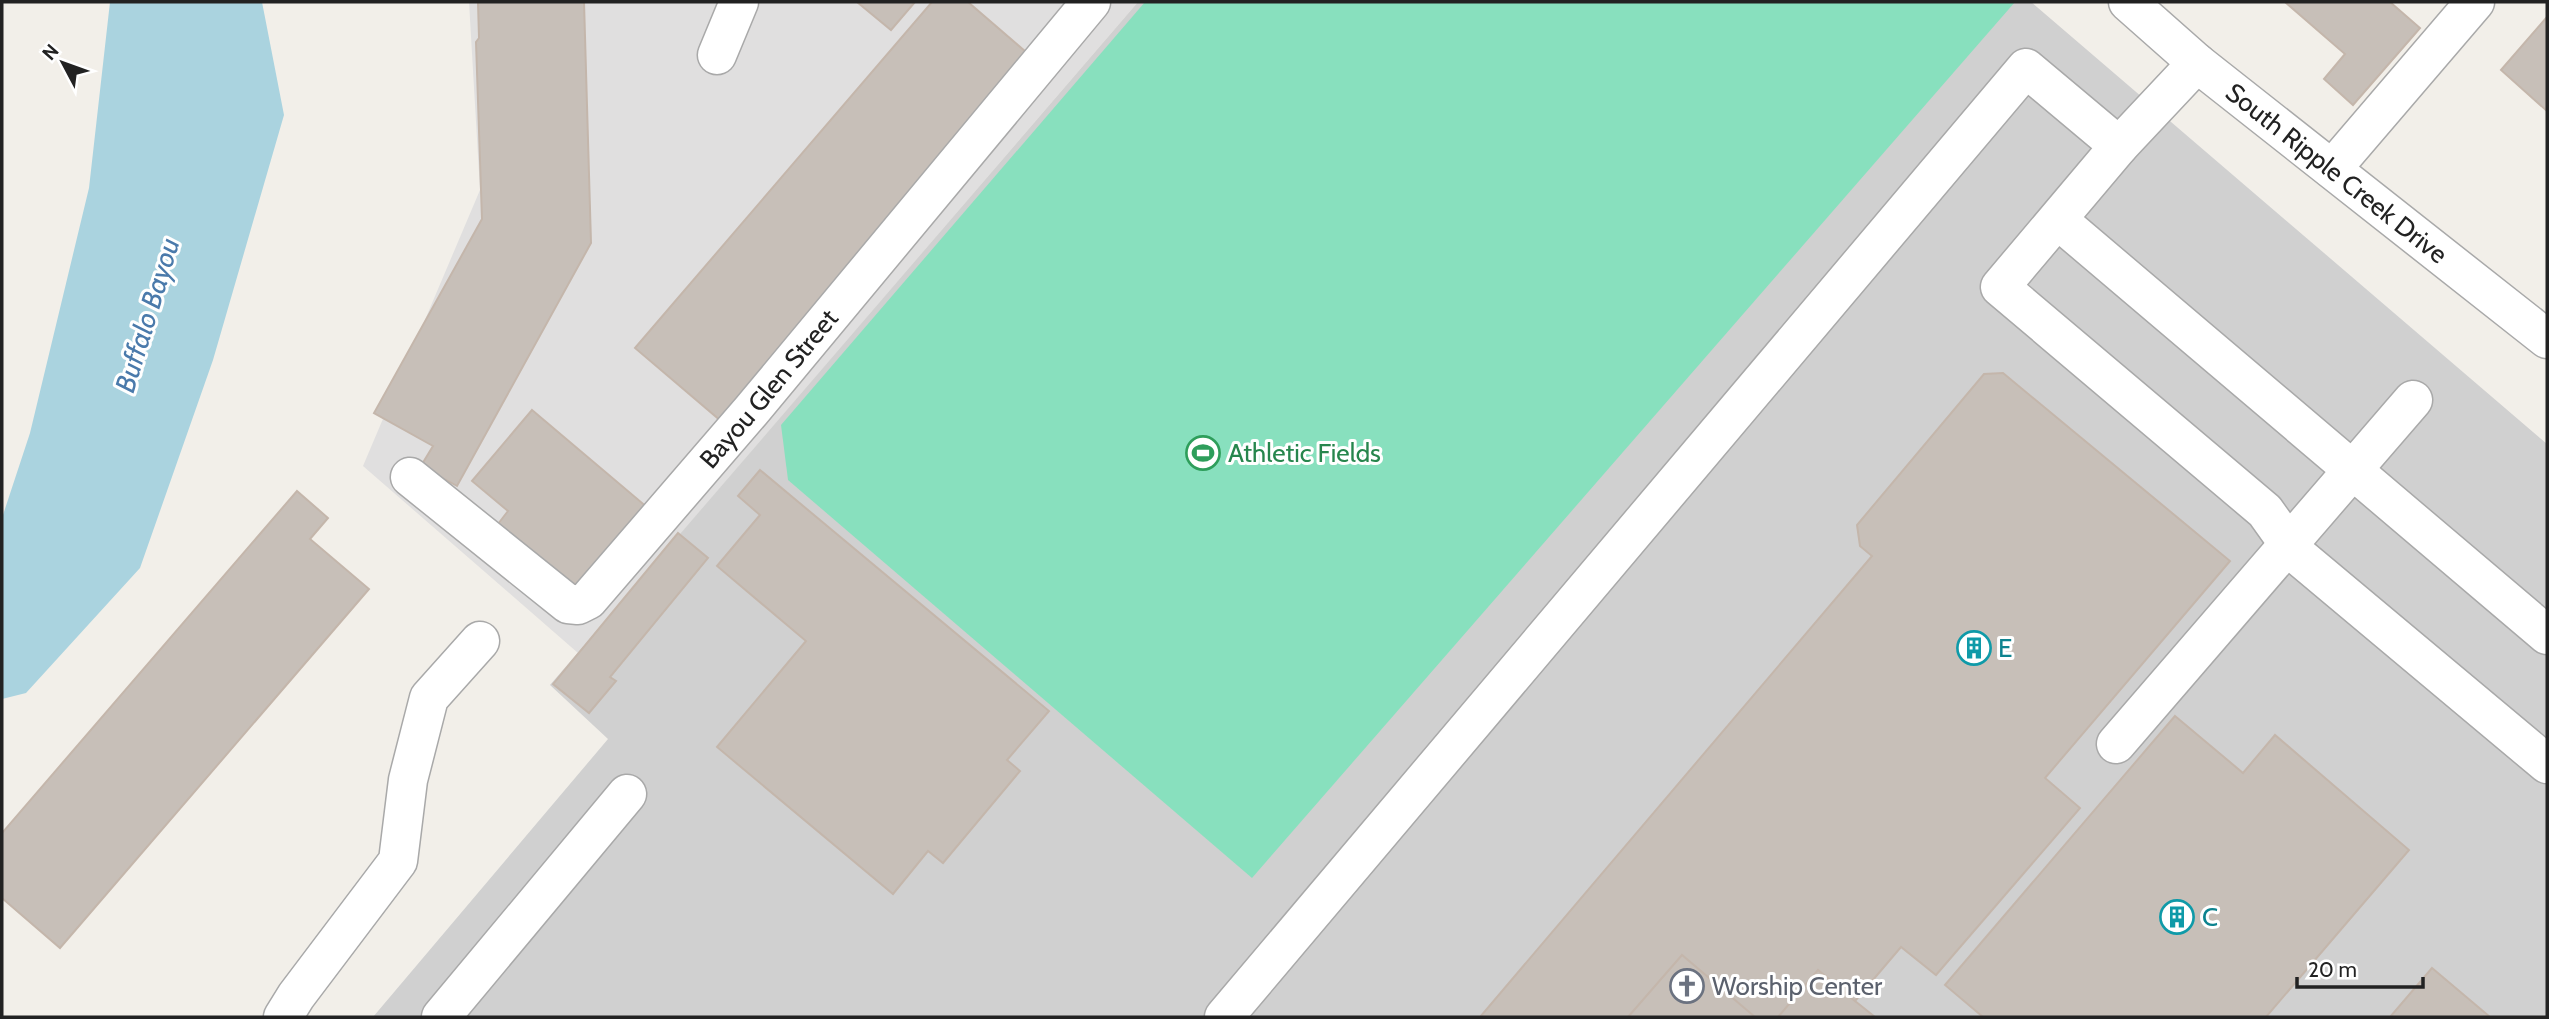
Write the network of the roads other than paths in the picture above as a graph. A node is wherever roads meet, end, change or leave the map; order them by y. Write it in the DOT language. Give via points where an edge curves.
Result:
graph roads {
  1 [pos="739,2"];
  2 [pos="2128,2"];
  3 [pos="2475,2"];
  4 [pos="1081,5"];
  5 [pos="717,55"];
  6 [pos="2197,63"];
  7 [pos="2119,146"];
  8 [pos="2332,169"];
  9 [pos="2058,220"];
  10 [pos="2547,339"];
  11 [pos="2413,400"];
  12 [pos="2353,470"];
  13 [pos="410,477"];
  14 [pos="2288,544"];
  15 [pos="2547,635"];
  16 [pos="480,641"];
  17 [pos="2116,744"];
  18 [pos="2547,764"];
  19 [pos="627,794"];
  20 [pos="284,1017"];
  21 [pos="441,1017"];
  22 [pos="1224,1017"];
  1 -- 5 [label="street"];
  2 -- 6 [label="street, South Ripple Creek Drive"];
  3 -- 8 [label="street"];
  4 -- 13 [label="street, Bayou Glen Street" via="751,411 589,600 568,604"];
  6 -- 7 [label="street"];
  6 -- 8 [label="street, South Ripple Creek Drive"];
  7 -- 9 [label="street"];
  7 -- 22 [label="street" via="2026,68"];
  8 -- 10 [label="street, South Ripple Creek Drive"];
  9 -- 12 [label="street"];
  9 -- 14 [label="street" via="2000,287 2265,511"];
  11 -- 12 [label="street"];
  12 -- 14 [label="street"];
  12 -- 15 [label="street"];
  14 -- 17 [label="street"];
  14 -- 18 [label="street"];
  16 -- 20 [label="street" via="429,698 408,780 398,861"];
  19 -- 21 [label="street"];
}
